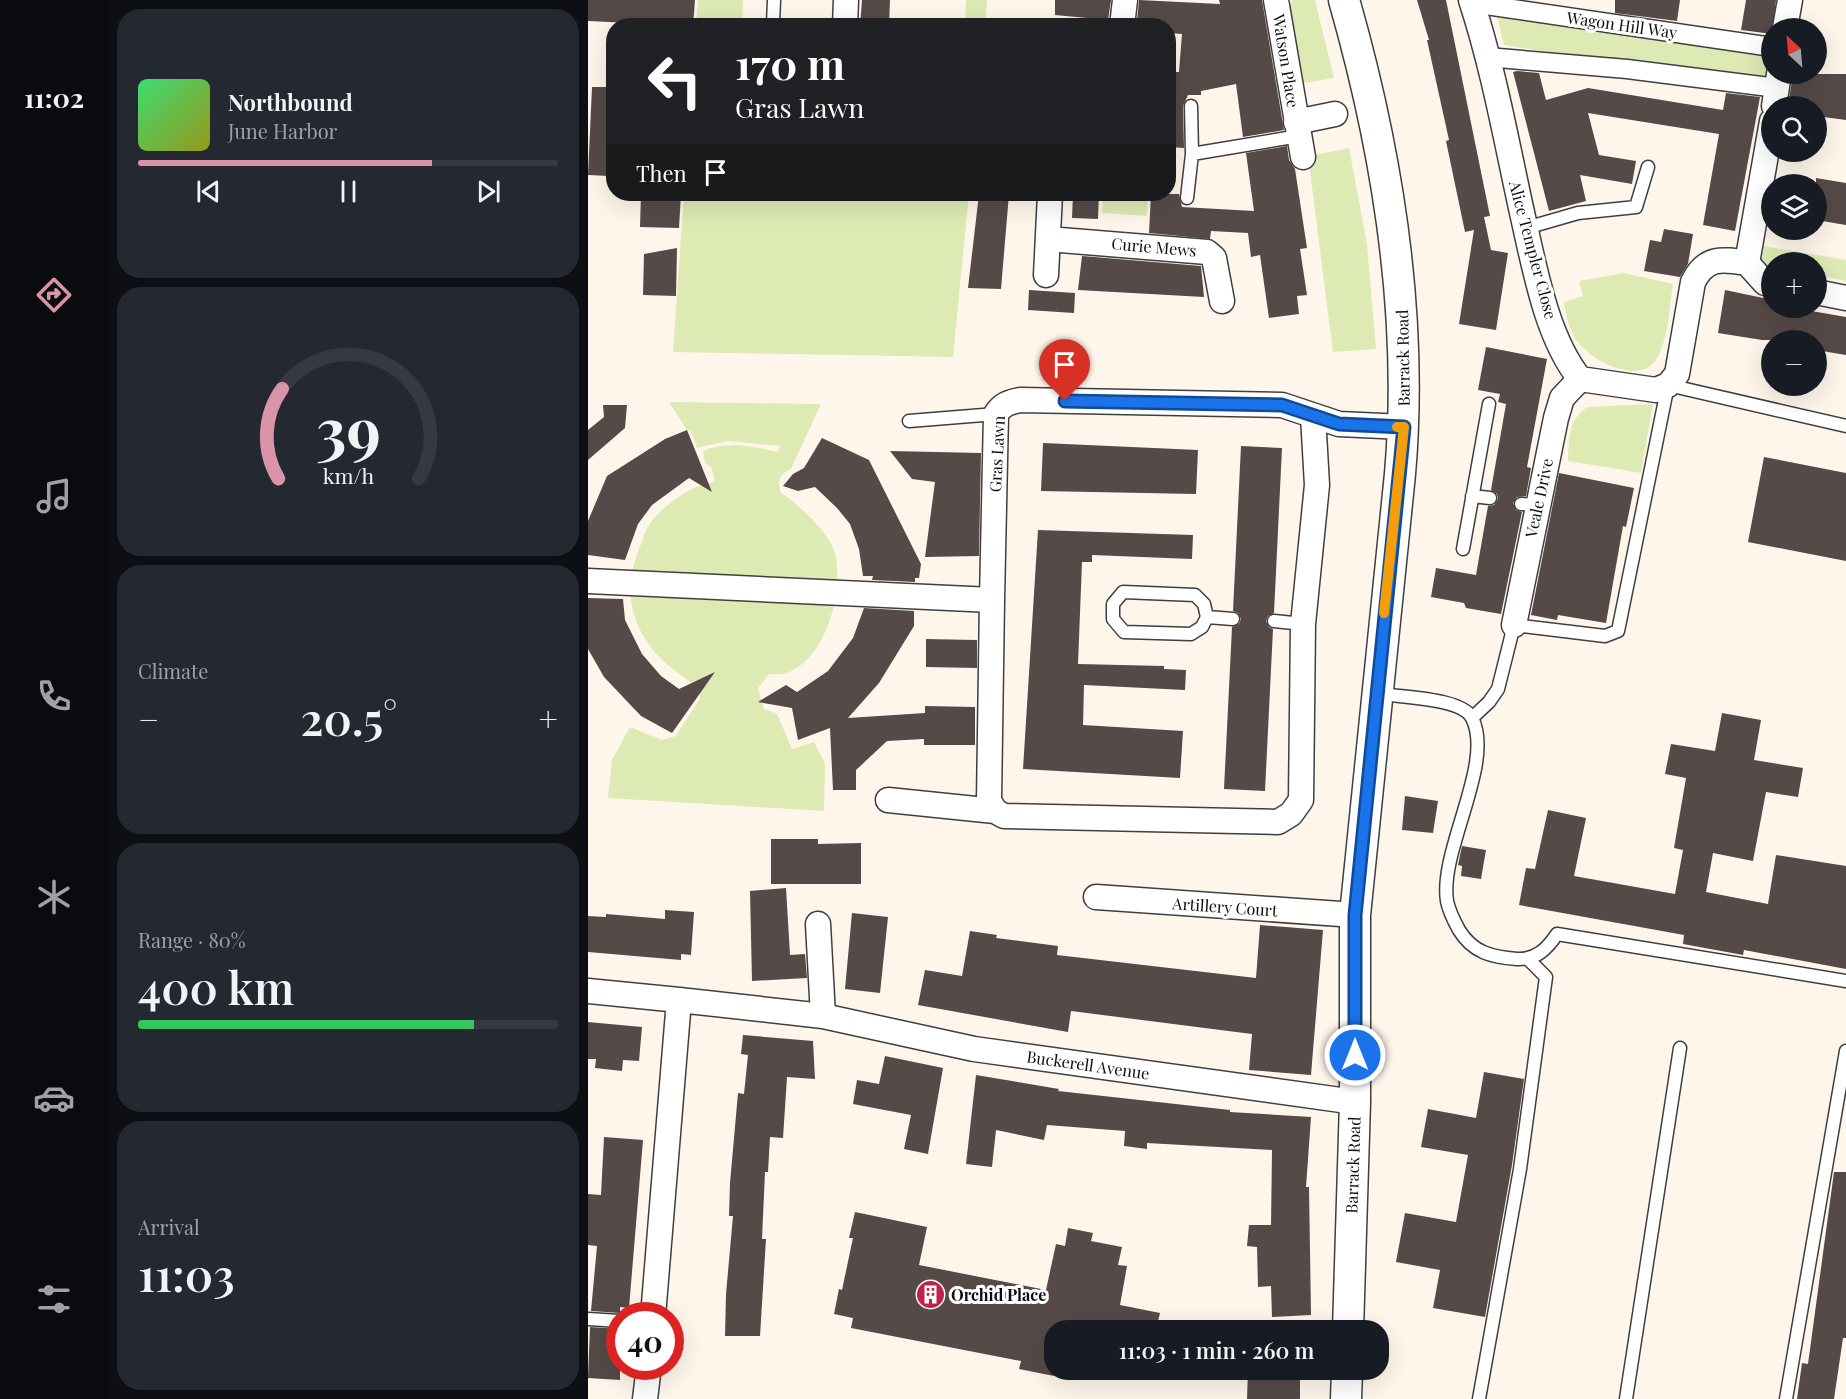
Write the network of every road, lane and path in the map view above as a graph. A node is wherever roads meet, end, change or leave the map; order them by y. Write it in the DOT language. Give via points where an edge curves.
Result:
graph roads {
  1 [pos="774,0"];
  2 [pos="846,0"];
  3 [pos="1125,0"];
  4 [pos="1276,0"];
  5 [pos="1344,0"];
  6 [pos="1790,0"];
  7 [pos="1471,2"];
  8 [pos="773,18"];
  9 [pos="845,18"];
  10 [pos="1123,18"];
  11 [pos="1787,18"];
  12 [pos="1761,45"];
  13 [pos="1487,57"];
  14 [pos="1777,89"];
  15 [pos="1191,106"];
  16 [pos="1335,114"];
  17 [pos="1299,138"];
  18 [pos="1191,154"];
  19 [pos="1765,162"];
  20 [pos="1648,167"];
  21 [pos="1187,198"];
  22 [pos="1050,201"];
  23 [pos="1526,228"];
  24 [pos="1048,239"];
  25 [pos="1747,263"];
  26 [pos="1047,275"];
  27 [pos="1761,279"];
  28 [pos="1827,294"];
  29 [pos="1846,298"];
  30 [pos="1222,301"];
  31 [pos="1580,379"];
  32 [pos="1668,385"];
  33 [pos="1489,405"];
  34 [pos="996,414"];
  35 [pos="1313,416"];
  36 [pos="909,421"];
  37 [pos="1846,426"];
  38 [pos="1404,427"];
  39 [pos="1473,496"];
  40 [pos="1490,498"];
  41 [pos="1463,549"];
  42 [pos="588,581"];
  43 [pos="992,600"];
  44 [pos="1207,617"];
  45 [pos="1233,619"];
  46 [pos="1274,621"];
  47 [pos="1303,624"];
  48 [pos="1514,625"];
  49 [pos="1376,693"];
  50 [pos="1472,718"];
  51 [pos="888,800"];
  52 [pos="995,811"];
  53 [pos="1096,897"];
  54 [pos="1355,915"];
  55 [pos="818,924"];
  56 [pos="1528,959"];
  57 [pos="1846,981"];
  58 [pos="588,991"];
  59 [pos="679,1000"];
  60 [pos="823,1016"];
  61 [pos="1680,1048"];
  62 [pos="1846,1051"];
  63 [pos="1355,1102"];
  64 [pos="654,1302"];
  65 [pos="588,1319"];
  66 [pos="606,1320"];
  67 [pos="1348,1320"];
  68 [pos="647,1380"];
  69 [pos="1347,1380"];
  70 [pos="645,1399"];
  71 [pos="1346,1399"];
  72 [pos="1479,1399"];
  73 [pos="1626,1399"];
  74 [pos="1786,1399"];
  1 -- 8 [label="lane"];
  2 -- 9 [label="street"];
  3 -- 10 [label="street"];
  4 -- 17 [label="street, Watson Place"];
  5 -- 38 [label="street, Barrack Road" via="1387,188 1396,250 1404,340"];
  6 -- 11 [label="street"];
  7 -- 12 [label="street, Wagon Hill Way"];
  7 -- 13 [label="street, Alice Templer Close"];
  13 -- 14 [label="street" via="1627,69"];
  13 -- 23 [label="street, Alice Templer Close"];
  15 -- 18 [label="lane"];
  16 -- 17 [label="street, Watson Place"];
  17 -- 18 [label="lane"];
  18 -- 21 [label="lane"];
  19 -- 25 [label="street"];
  20 -- 23 [label="lane" via="1636,207 1578,213"];
  22 -- 24 [label="street"];
  23 -- 31 [label="street, Alice Templer Close" via="1537,278 1561,350"];
  24 -- 26 [label="street"];
  24 -- 30 [label="street, Curie Mews" via="1207,252 1214,258"];
  25 -- 27 [label="street"];
  25 -- 32 [label="street" via="1720,259 1705,264 1698,273 1693,282 1677,374"];
  28 -- 29 [label="street"];
  31 -- 32 [label="street" via="1656,390"];
  31 -- 48 [label="street, Veale Drive" via="1562,398 1529,504"];
  32 -- 37 [label="lane"];
  32 -- 48 [label="lane" via="1618,631 1605,636"];
  33 -- 39 [label="lane"];
  34 -- 35 [label="street, Gras Lawn" via="1000,407 1020,400 1282,405"];
  34 -- 36 [label="lane"];
  34 -- 43 [label="street, Gras Lawn"];
  35 -- 38 [label="street, Gras Lawn" via="1339,424"];
  35 -- 47 [label="street" via="1317,485"];
  38 -- 49 [label="street, Barrack Road"];
  39 -- 40 [label="lane"];
  39 -- 41 [label="lane"];
  42 -- 43 [label="street"];
  43 -- 52 [label="street, Gras Lawn" via="989,801"];
  44 -- 44 [label="lane" via="1204,604 1195,595 1123,592 1113,604 1113,619 1124,632 1191,634 1202,627"];
  44 -- 45 [label="lane"];
  46 -- 47 [label="lane"];
  47 -- 52 [label="street" via="1301,800 1291,814 1278,822 1004,816"];
  48 -- 50 [label="lane" via="1498,689"];
  49 -- 50 [label="lane" via="1448,702"];
  49 -- 54 [label="street, Barrack Road"];
  50 -- 56 [label="lane" via="1478,751 1448,875 1447,900 1463,936 1484,954"];
  51 -- 52 [label="street"];
  53 -- 54 [label="street, Artillery Court"];
  54 -- 63 [label="street, Barrack Road"];
  55 -- 60 [label="street"];
  56 -- 57 [label="lane" via="1547,948 1557,934"];
  56 -- 72 [label="lane" via="1546,977 1520,1168"];
  58 -- 59 [label="street, Buckerell Avenue"];
  59 -- 60 [label="street, Buckerell Avenue"];
  59 -- 64 [label="street"];
  60 -- 63 [label="street, Buckerell Avenue" via="974,1049"];
  61 -- 73 [label="lane"];
  62 -- 74 [label="lane"];
  63 -- 67 [label="street, Barrack Road"];
  65 -- 66 [label="lane"];
  68 -- 70 [label="street"];
  69 -- 71 [label="street"];
}
